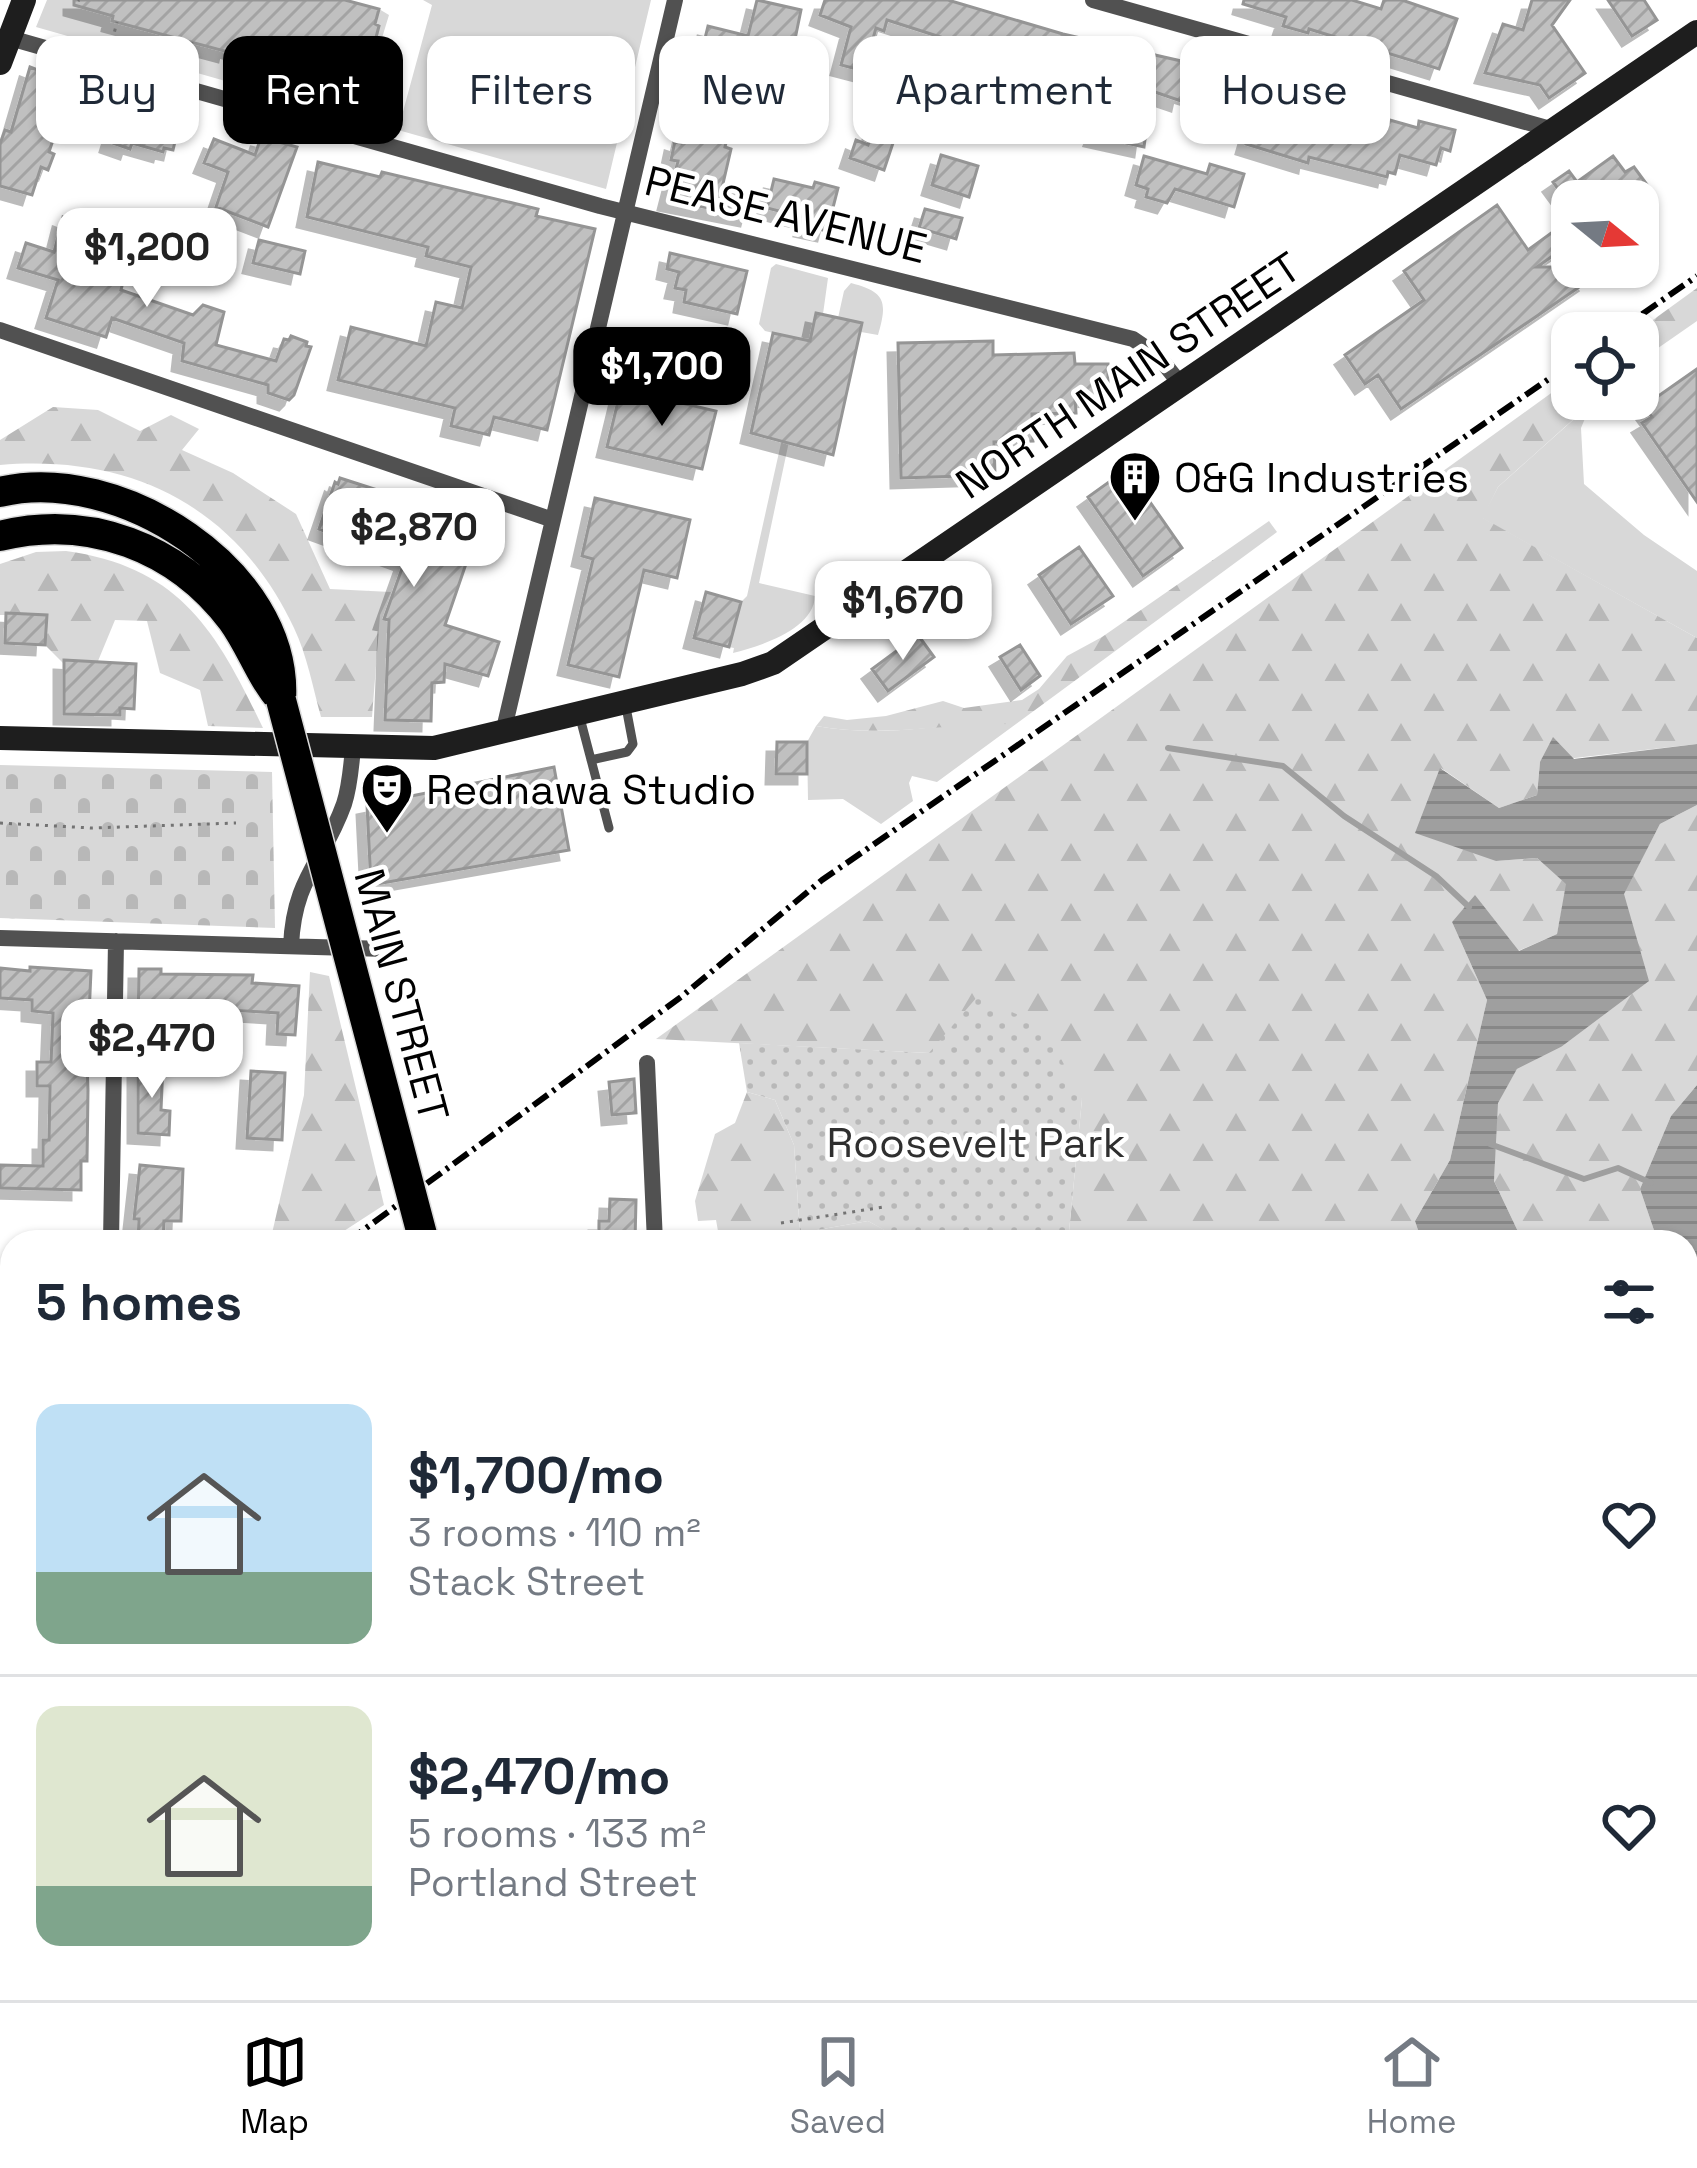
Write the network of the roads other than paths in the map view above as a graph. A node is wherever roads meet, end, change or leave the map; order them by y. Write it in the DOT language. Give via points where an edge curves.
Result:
graph roads {
  1 [pos="24,0"];
  2 [pos="675,0"];
  3 [pos="1094,0"];
  4 [pos="1697,32"];
  5 [pos="10,38"];
  6 [pos="0,63"];
  7 [pos="1554,130"];
  8 [pos="626,210"];
  9 [pos="0,330"];
  10 [pos="1182,386"];
  11 [pos="0,492"];
  12 [pos="553,520"];
  13 [pos="0,536"];
  14 [pos="281,700"];
  15 [pos="625,703"];
  16 [pos="579,714"];
  17 [pos="503,733"];
  18 [pos="0,738"];
  19 [pos="352,748"];
  20 [pos="591,760"];
  21 [pos="609,828"];
  22 [pos="0,938"];
  23 [pos="116,941"];
  24 [pos="291,946"];
  25 [pos="386,949"];
  26 [pos="647,1063"];
  27 [pos="111,1230"];
  28 [pos="421,1230"];
  29 [pos="654,1230"];
  1 -- 5 [label="street"];
  2 -- 8 [label="street"];
  3 -- 7 [label="street"];
  4 -- 7 [label="street, NORTH MAIN STREET"];
  5 -- 6 [label="street"];
  5 -- 8 [label="street, PEASE AVENUE"];
  7 -- 10 [label="street, NORTH MAIN STREET"];
  8 -- 10 [label="street, PEASE AVENUE" via="1132,339"];
  8 -- 12 [label="street"];
  9 -- 12 [label="street"];
  10 -- 15 [label="street, NORTH MAIN STREET" via="796,651 742,674"];
  11 -- 14 [label="highway, MAIN STREET" via="44,486 92,493 185,534 252,605 279,660"];
  12 -- 17 [label="street"];
  13 -- 14 [label="highway, MAIN STREET" via="71,529 154,552 222,608"];
  14 -- 28 [label="highway, MAIN STREET, bridge"];
  15 -- 16 [label="street, NORTH MAIN STREET"];
  15 -- 20 [label="lane" via="633,744"];
  16 -- 17 [label="street, NORTH MAIN STREET"];
  16 -- 20 [label="lane"];
  17 -- 19 [label="street, NORTH MAIN STREET" via="434,748"];
  18 -- 19 [label="street, NORTH MAIN STREET"];
  19 -- 24 [label="street" via="346,800 299,891"];
  20 -- 21 [label="lane"];
  22 -- 23 [label="street"];
  23 -- 24 [label="street"];
  23 -- 27 [label="street"];
  24 -- 25 [label="street"];
  26 -- 29 [label="street"];
}
